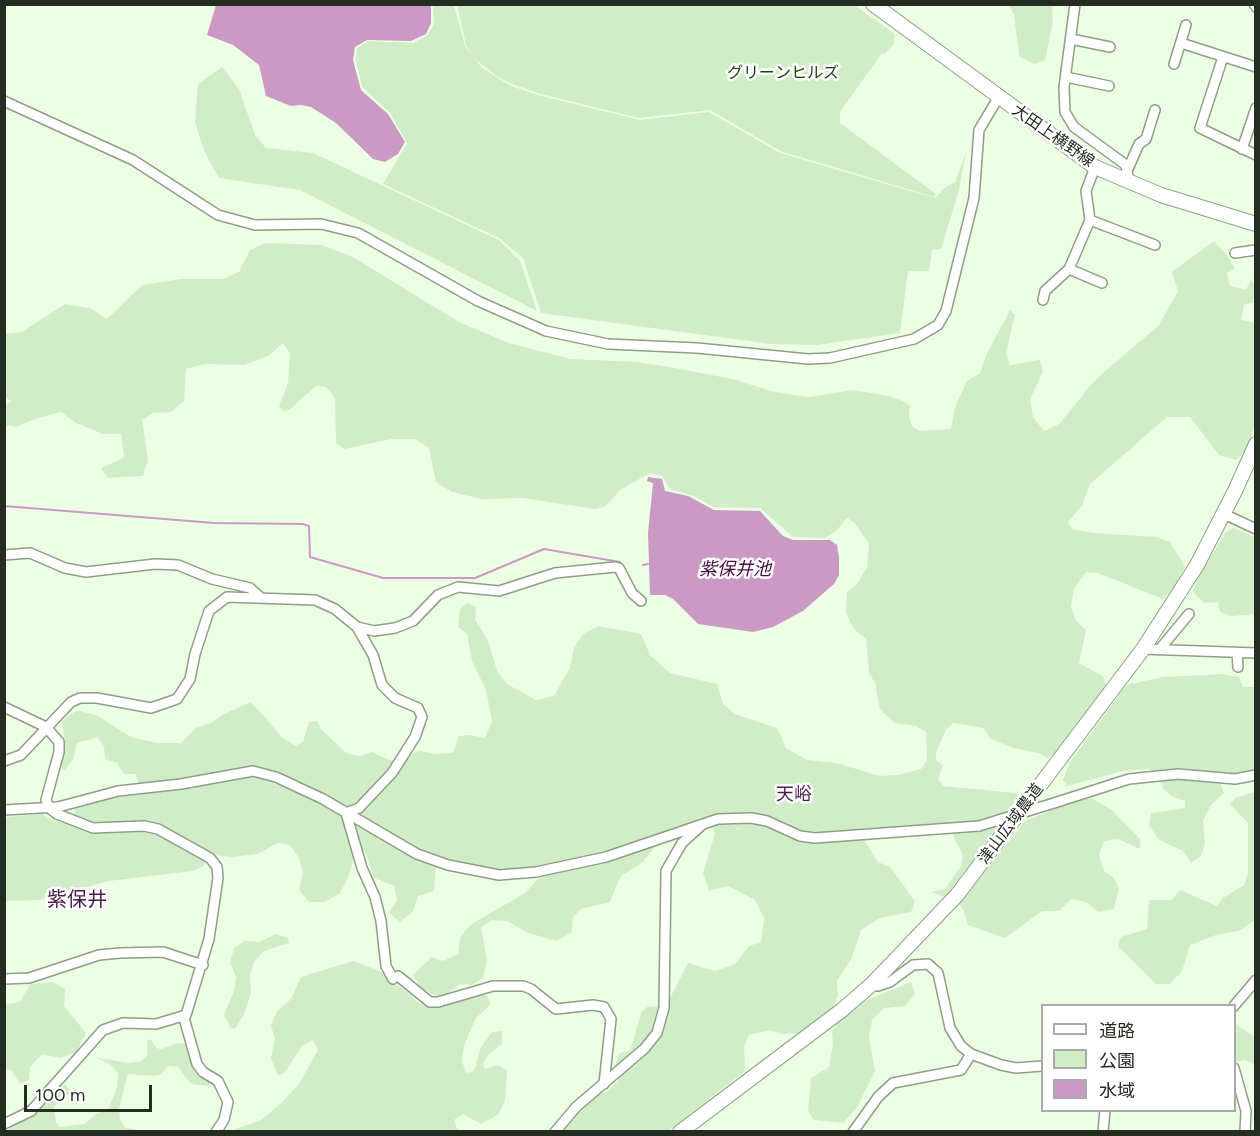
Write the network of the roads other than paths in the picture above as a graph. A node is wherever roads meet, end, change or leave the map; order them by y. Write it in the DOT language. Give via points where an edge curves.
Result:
graph roads {
  1 [pos="873,4"];
  2 [pos="1075,4"];
  3 [pos="1186,25"];
  4 [pos="1071,39"];
  5 [pos="1181,43"];
  6 [pos="1110,47"];
  7 [pos="1222,57"];
  8 [pos="1174,64"];
  9 [pos="1256,68"];
  10 [pos="1066,77"];
  11 [pos="1108,86"];
  12 [pos="998,98"];
  13 [pos="4,102"];
  14 [pos="1256,108"];
  15 [pos="1155,110"];
  16 [pos="1242,149"];
  17 [pos="1256,155"];
  18 [pos="1095,167"];
  19 [pos="1128,169"];
  20 [pos="1129,183"];
  21 [pos="1090,220"];
  22 [pos="1255,222"];
  23 [pos="1155,246"];
  24 [pos="1256,250"];
  25 [pos="1236,253"];
  26 [pos="1069,269"];
  27 [pos="1101,283"];
  28 [pos="1043,300"];
  29 [pos="1256,444"];
  30 [pos="1224,514"];
  31 [pos="1256,529"];
  32 [pos="4,555"];
  33 [pos="260,597"];
  34 [pos="641,601"];
  35 [pos="1189,614"];
  36 [pos="357,627"];
  37 [pos="1143,649"];
  38 [pos="1159,650"];
  39 [pos="1237,653"];
  40 [pos="1256,653"];
  41 [pos="1238,667"];
  42 [pos="4,707"];
  43 [pos="46,727"];
  44 [pos="4,761"];
  45 [pos="1256,775"];
  46 [pos="49,808"];
  47 [pos="4,810"];
  48 [pos="346,813"];
  49 [pos="704,822"];
  50 [pos="203,965"];
  51 [pos="4,979"];
  52 [pos="1256,980"];
  53 [pos="872,984"];
  54 [pos="1235,1004"];
  55 [pos="184,1018"];
  56 [pos="971,1054"];
  57 [pos="1041,1066"];
  58 [pos="1236,1075"];
  59 [pos="604,1084"];
  60 [pos="1106,1112"];
  61 [pos="4,1124"];
  62 [pos="216,1131"];
  63 [pos="555,1131"];
  64 [pos="680,1131"];
  65 [pos="853,1131"];
  66 [pos="1103,1131"];
  67 [pos="1245,1131"];
  1 -- 12 [label="street, 大田上横野線"];
  2 -- 4 [label="street"];
  3 -- 5 [label="street"];
  4 -- 6 [label="street"];
  4 -- 10 [label="street"];
  5 -- 7 [label="street"];
  5 -- 8 [label="street"];
  7 -- 9 [label="street"];
  7 -- 16 [label="street" via="1200,128"];
  10 -- 11 [label="street"];
  10 -- 19 [label="street" via="1064,106 1070,122"];
  12 -- 13 [label="street" via="979,130 974,198 946,312 938,325 914,339 830,358 808,359 608,344 546,331 478,301 358,233 321,224 255,225 218,215 133,160"];
  12 -- 18 [label="street, 大田上横野線"];
  14 -- 16 [label="street"];
  15 -- 19 [label="street" via="1146,139 1139,144"];
  16 -- 17 [label="street"];
  18 -- 20 [label="street, 大田上横野線"];
  18 -- 21 [label="street" via="1086,191"];
  19 -- 20 [label="street"];
  20 -- 22 [label="street, 大田上横野線"];
  21 -- 23 [label="street"];
  21 -- 26 [label="street"];
  24 -- 25 [label="street"];
  26 -- 27 [label="street"];
  26 -- 28 [label="street" via="1045,291"];
  29 -- 30 [label="street, 津山広域農道"];
  30 -- 31 [label="street"];
  30 -- 37 [label="street, 津山広域農道" via="1197,565"];
  32 -- 33 [label="street" via="30,553 86,572 178,565 250,588"];
  33 -- 36 [label="street" via="325,603"];
  33 -- 43 [label="street" via="227,597 209,610 190,679 177,699 151,708 80,698"];
  34 -- 36 [label="street" via="615,567 555,573 499,591 458,587 438,595 413,621 374,631"];
  35 -- 38 [label="street"];
  36 -- 48 [label="street" via="373,655 382,685 395,698 418,708 422,717 415,737 392,773 359,808"];
  37 -- 38 [label="street"];
  37 -- 53 [label="street, 津山広域農道" via="957,895"];
  38 -- 39 [label="street"];
  39 -- 40 [label="street"];
  39 -- 41 [label="street"];
  42 -- 43 [label="street"];
  43 -- 44 [label="street" via="21,755"];
  43 -- 46 [label="street" via="59,742 46,800"];
  45 -- 49 [label="street, bridge" via="1235,779 1178,774 1129,779 979,826 815,838 751,818"];
  46 -- 47 [label="street"];
  46 -- 48 [label="street" via="128,789 253,771 304,790"];
  46 -- 50 [label="street" via="93,828 144,825 158,829 210,858 217,867 218,878"];
  48 -- 49 [label="street" via="417,854 499,875 536,872 606,857"];
  48 -- 59 [label="street" via="375,897 386,966 395,978 430,1002 493,986 523,986 556,1009 604,1007 611,1019"];
  49 -- 59 [label="street" via="682,843 666,871 661,1023 644,1049"];
  50 -- 51 [label="street" via="162,952 120,953 99,955 29,978"];
  50 -- 55 [label="street"];
  52 -- 54 [label="street"];
  53 -- 56 [label="street" via="890,982 913,965 934,967 942,985 950,1028"];
  53 -- 64 [label="street, 津山広域農道"];
  55 -- 61 [label="street" via="156,1024 123,1023 103,1030 31,1111"];
  55 -- 62 [label="street" via="197,1064 218,1081 228,1102 224,1120"];
  56 -- 57 [label="street" via="1016,1068"];
  56 -- 65 [label="street" via="961,1070 893,1083"];
  58 -- 67 [label="street" via="1246,1111"];
  59 -- 63 [label="street"];
  60 -- 66 [label="street"];
}
